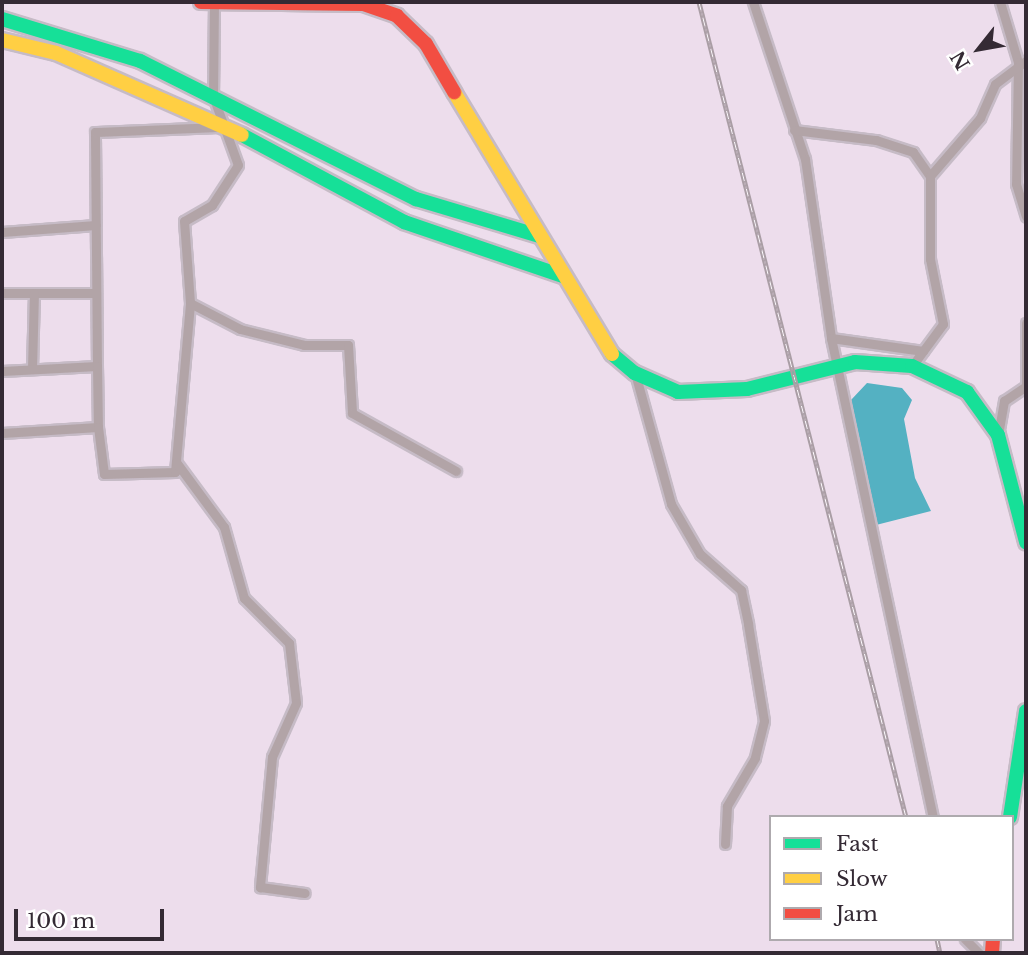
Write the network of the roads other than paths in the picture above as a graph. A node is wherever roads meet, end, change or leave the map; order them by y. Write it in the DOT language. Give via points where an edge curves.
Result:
graph roads {
  1 [pos="201,2"];
  2 [pos="214,2"];
  3 [pos="230,2"];
  4 [pos="753,2"];
  5 [pos="1000,2"];
  6 [pos="2,19"];
  7 [pos="2,40"];
  8 [pos="1022,61"];
  9 [pos="214,99"];
  10 [pos="224,127"];
  11 [pos="794,130"];
  12 [pos="930,176"];
  13 [pos="1026,216"];
  14 [pos="96,225"];
  15 [pos="2,232"];
  16 [pos="539,236"];
  17 [pos="563,276"];
  18 [pos="2,293"];
  19 [pos="34,293"];
  20 [pos="96,293"];
  21 [pos="190,303"];
  22 [pos="1026,324"];
  23 [pos="831,338"];
  24 [pos="923,351"];
  25 [pos="97,366"];
  26 [pos="912,366"];
  27 [pos="832,368"];
  28 [pos="32,369"];
  29 [pos="2,371"];
  30 [pos="635,373"];
  31 [pos="1026,387"];
  32 [pos="98,427"];
  33 [pos="2,433"];
  34 [pos="998,435"];
  35 [pos="176,462"];
  36 [pos="456,471"];
  37 [pos="1026,542"];
  38 [pos="1026,711"];
  39 [pos="933,815"];
  40 [pos="1010,815"];
  41 [pos="725,844"];
  42 [pos="305,893"];
  1 -- 2 [label="main road"];
  2 -- 3 [label="main road"];
  2 -- 9 [label="street"];
  3 -- 16 [label="main road" via="363,4 397,16 426,44"];
  4 -- 11 [label="street"];
  5 -- 8 [label="street"];
  6 -- 9 [label="main road" via="140,61"];
  7 -- 10 [label="main road" via="56,53"];
  8 -- 12 [label="street"];
  8 -- 13 [label="street" via="1016,184"];
  9 -- 10 [label="street"];
  9 -- 16 [label="main road" via="416,199"];
  10 -- 14 [label="street" via="95,132"];
  10 -- 17 [label="main road" via="404,222"];
  10 -- 21 [label="street" via="238,165 212,205 184,221"];
  11 -- 12 [label="street" via="876,140 913,152"];
  11 -- 23 [label="street" via="806,159"];
  12 -- 24 [label="street" via="930,259 943,324"];
  14 -- 15 [label="street"];
  14 -- 20 [label="street"];
  16 -- 17 [label="main road"];
  17 -- 30 [label="main road" via="605,348"];
  18 -- 19 [label="street"];
  19 -- 20 [label="street"];
  19 -- 28 [label="street"];
  20 -- 25 [label="street"];
  21 -- 35 [label="street"];
  21 -- 36 [label="street" via="240,329 304,345 348,345 352,414"];
  22 -- 31 [label="street"];
  23 -- 24 [label="street"];
  23 -- 27 [label="street"];
  24 -- 26 [label="street"];
  25 -- 28 [label="street"];
  25 -- 32 [label="street"];
  26 -- 27 [label="main road"];
  26 -- 34 [label="main road" via="967,392"];
  27 -- 30 [label="main road" via="747,389 678,392"];
  27 -- 39 [label="street"];
  28 -- 29 [label="street"];
  30 -- 41 [label="street" via="671,504 700,554 741,590 764,721 755,758 727,806"];
  31 -- 34 [label="street" via="1004,401"];
  32 -- 33 [label="street"];
  32 -- 35 [label="street" via="104,474 175,472"];
  34 -- 37 [label="main road"];
  35 -- 42 [label="street" via="224,527 244,598 289,643 296,703 272,757 260,887"];
  38 -- 40 [label="main road"];
}
